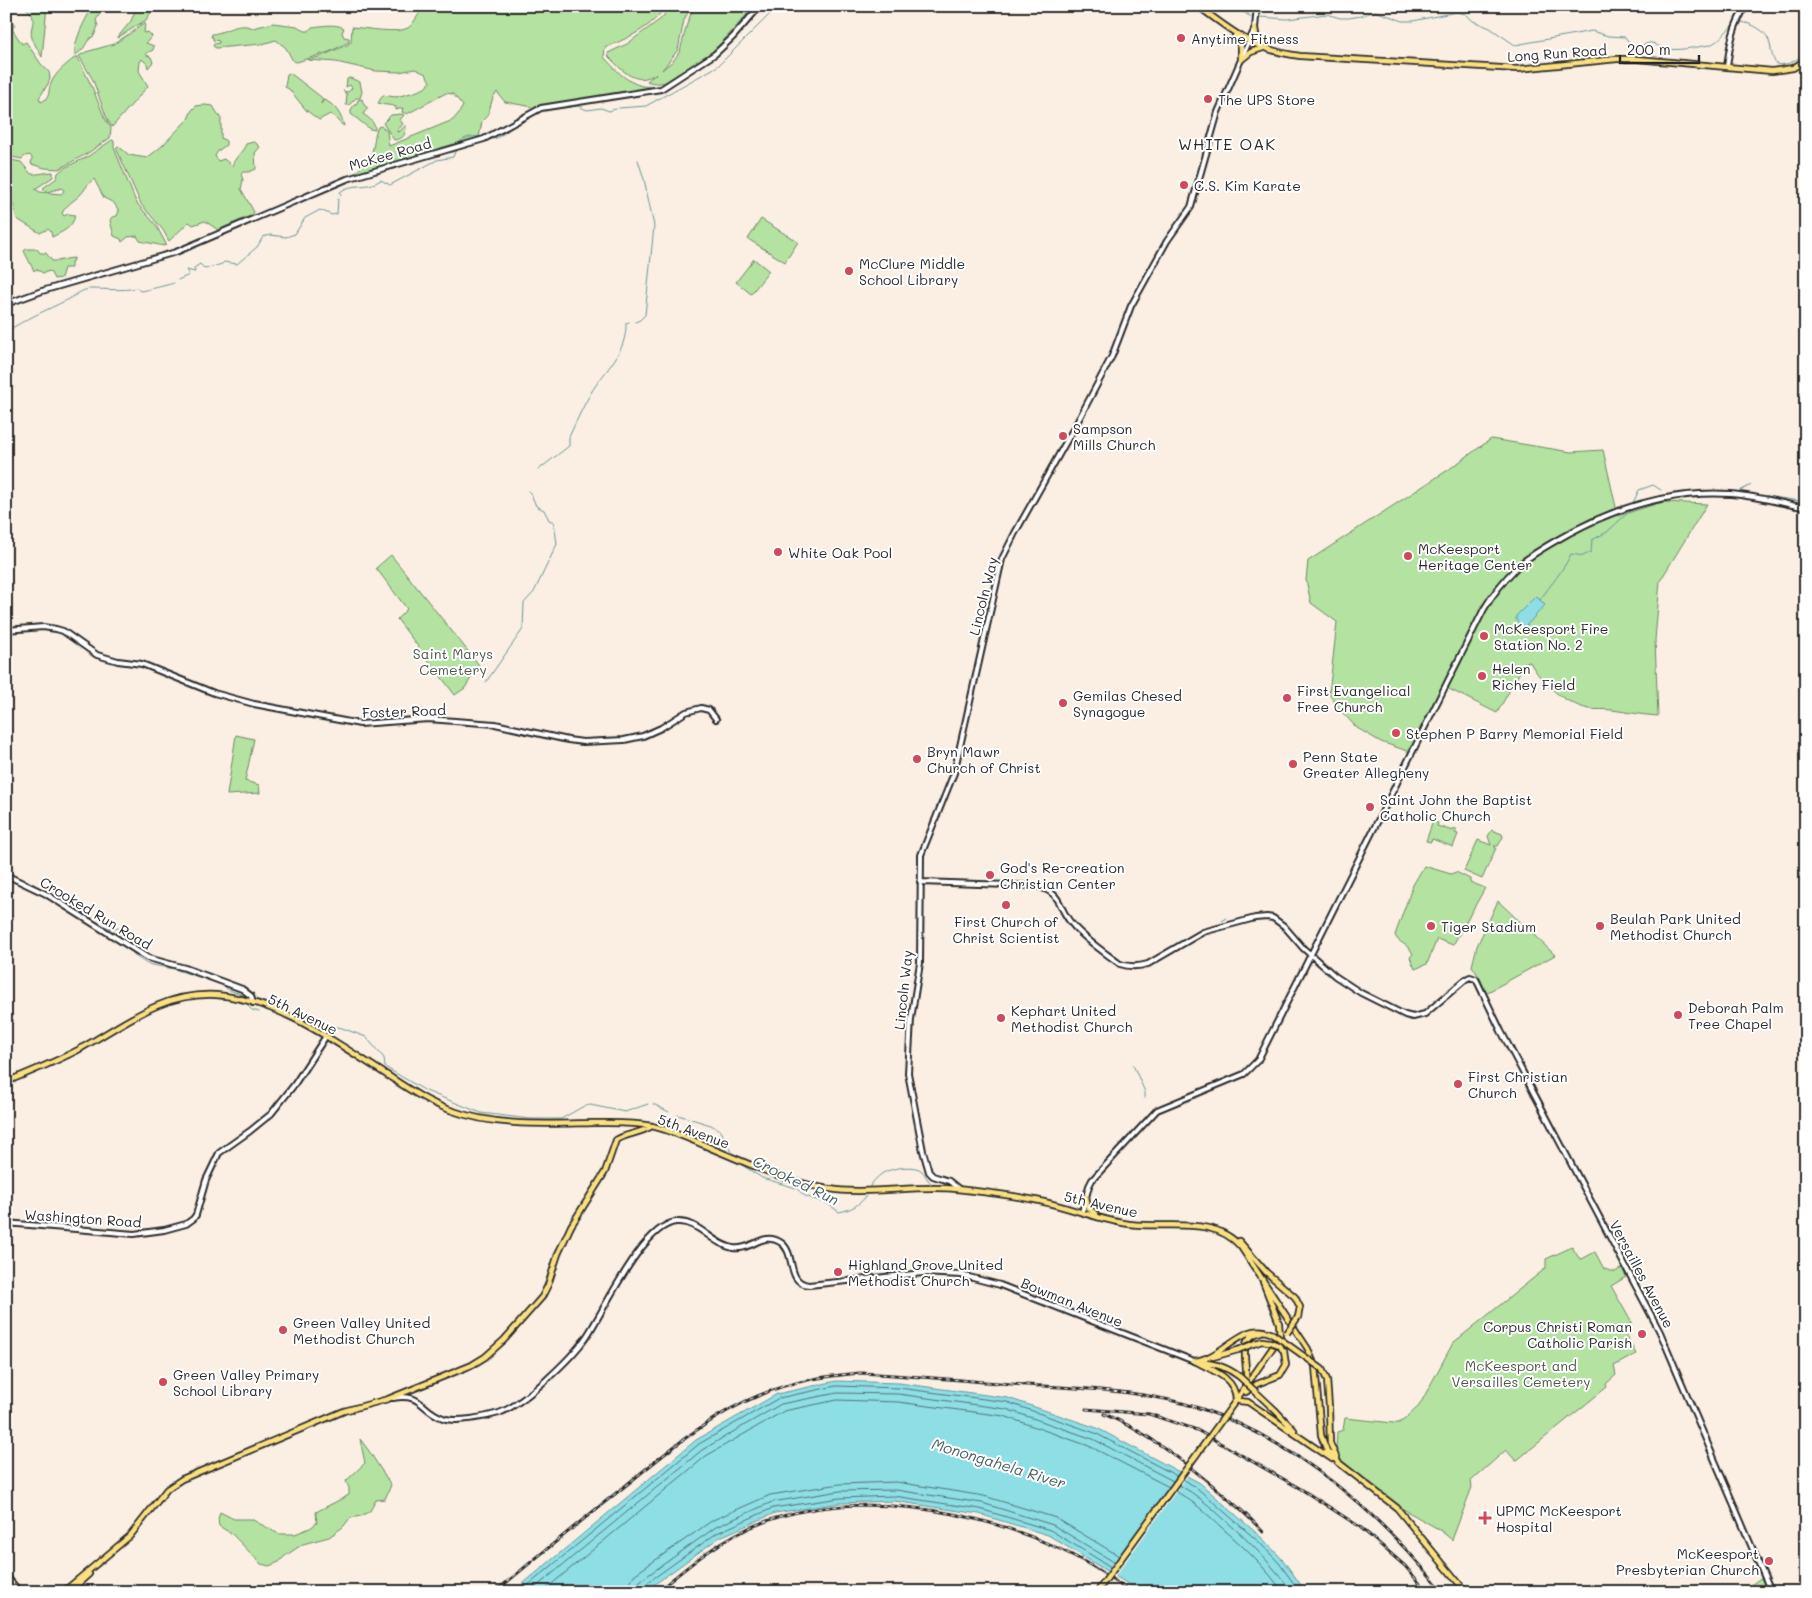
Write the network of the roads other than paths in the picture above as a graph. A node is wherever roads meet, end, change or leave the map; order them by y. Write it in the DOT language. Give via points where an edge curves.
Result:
graph roads {
  1 [pos="760,6"];
  2 [pos="1198,6"];
  3 [pos="1257,6"];
  4 [pos="1746,6"];
  5 [pos="1255,27"];
  6 [pos="1231,31"];
  7 [pos="1249,42"];
  8 [pos="1263,47"];
  9 [pos="1241,60"];
  10 [pos="1806,60"];
  11 [pos="1727,66"];
  12 [pos="6,304"];
  13 [pos="1806,508"];
  14 [pos="6,630"];
  15 [pos="716,719"];
  16 [pos="6,875"];
  17 [pos="920,882"];
  18 [pos="1310,954"];
  19 [pos="254,1003"];
  20 [pos="326,1036"];
  21 [pos="6,1082"];
  22 [pos="652,1126"];
  23 [pos="958,1189"];
  24 [pos="1086,1196"];
  25 [pos="1082,1212"];
  26 [pos="1102,1218"];
  27 [pos="6,1224"];
  28 [pos="1228,1234"];
  29 [pos="1256,1267"];
  30 [pos="1265,1331"];
  31 [pos="1209,1358"];
  32 [pos="1194,1361"];
  33 [pos="414,1388"];
  34 [pos="1244,1391"];
  35 [pos="413,1398"];
  36 [pos="388,1399"];
  37 [pos="1236,1402"];
  38 [pos="1324,1454"];
  39 [pos="1339,1463"];
  40 [pos="107,1556"];
  41 [pos="6,1576"];
  42 [pos="20,1592"];
  43 [pos="63,1592"];
  44 [pos="69,1592"];
  45 [pos="1098,1592"];
  46 [pos="1466,1592"];
  47 [pos="1771,1592"];
  1 -- 12 [label="street, McKee Road" via="715,54 661,89 541,108 484,139 347,179 176,252"];
  2 -- 6 [label="main road, Long Run Road"];
  3 -- 5 [label="street, Lincoln Way"];
  4 -- 11 [label="street" via="1734,27"];
  5 -- 7 [label="street, Lincoln Way"];
  5 -- 8 [label="main road" via="1257,40"];
  6 -- 7 [label="main road, Long Run Road"];
  6 -- 9 [label="main road" via="1241,44"];
  7 -- 8 [label="main road, Long Run Road"];
  7 -- 9 [label="street, Lincoln Way"];
  8 -- 9 [label="main road"];
  8 -- 11 [label="main road, Long Run Road" via="1300,56 1506,69 1627,58"];
  9 -- 17 [label="street, Lincoln Way" via="1216,120 1191,208 1162,249 1131,305 1110,360 1002,559 954,772 921,855"];
  10 -- 11 [label="main road, Long Run Road" via="1786,70"];
  13 -- 18 [label="street" via="1730,494 1666,498 1630,507 1587,524 1517,567 1484,609"];
  14 -- 15 [label="street, Foster Road" via="56,629 97,655 142,664 214,693 346,722 374,724 428,719 495,724 583,742 643,736 692,710 704,708"];
  16 -- 19 [label="street, Crooked Run Road" via="46,894 130,948 157,961 242,988"];
  17 -- 18 [label="street" via="1036,886 1048,890 1061,902 1078,930 1120,964 1127,966 1148,964 1203,932 1260,917 1278,921"];
  17 -- 23 [label="street, Lincoln Way" via="920,964 911,1019 908,1073 929,1172"];
  18 -- 24 [label="street" via="1261,1054 1249,1070 1157,1110 1097,1174"];
  18 -- 47 [label="street, Versailles Avenue" via="1348,985 1413,1017 1425,1014 1466,979 1474,977 1478,981 1501,1031 1660,1332"];
  19 -- 20 [label="main road, 5th Avenue"];
  19 -- 21 [label="main road, 5th Avenue" via="205,995 164,1002 138,1013 76,1051"];
  20 -- 22 [label="main road, 5th Avenue" via="432,1102 473,1117 518,1124"];
  20 -- 27 [label="street, Washington Road" via="271,1114 219,1153 206,1180 196,1215 189,1222 155,1232 134,1234"];
  22 -- 23 [label="main road, 5th Avenue" via="802,1184 855,1191"];
  22 -- 33 [label="main road" via="616,1140 605,1172 571,1226 542,1297 504,1340 472,1365"];
  23 -- 25 [label="main road, 5th Avenue" via="1039,1201"];
  24 -- 25 [label="street"];
  24 -- 26 [label="main road" via="1088,1208"];
  25 -- 26 [label="main road, 5th Avenue"];
  26 -- 28 [label="main road, 5th Avenue" via="1124,1224 1202,1227"];
  28 -- 29 [label="main road"];
  28 -- 34 [label="main road, bridge" via="1244,1245 1266,1272 1295,1297 1300,1307 1298,1317"];
  29 -- 34 [label="main road" via="1279,1323 1280,1334 1278,1342"];
  29 -- 39 [label="main road" via="1312,1358 1323,1443"];
  30 -- 31 [label="main road" via="1246,1333"];
  30 -- 34 [label="main road" via="1252,1335 1245,1344"];
  30 -- 39 [label="main road, bridge" via="1322,1369 1327,1380 1330,1443"];
  31 -- 32 [label="main road"];
  31 -- 34 [label="main road, bridge" via="1262,1341 1278,1345 1284,1351 1286,1365 1280,1375"];
  32 -- 35 [label="street, Bowman Avenue" via="1008,1288 961,1275 923,1273 802,1284 795,1278 789,1253 777,1240 763,1239 744,1248 727,1246 689,1223 670,1223 659,1228 643,1245 574,1353 523,1400 501,1412 452,1420 432,1413"];
  32 -- 37 [label="main road" via="1226,1378 1234,1388"];
  32 -- 38 [label="main road, bridge" via="1217,1364 1240,1377"];
  33 -- 35 [label="street"];
  33 -- 36 [label="main road"];
  34 -- 37 [label="main road"];
  35 -- 36 [label="street"];
  36 -- 40 [label="main road" via="344,1411 182,1478 167,1489 130,1536"];
  37 -- 38 [label="main road" via="1248,1402"];
  37 -- 45 [label="main road, bridge"];
  38 -- 39 [label="main road"];
  39 -- 46 [label="main road" via="1397,1508"];
  40 -- 43 [label="main road"];
  40 -- 44 [label="main road"];
  41 -- 42 [label="street"];
}
